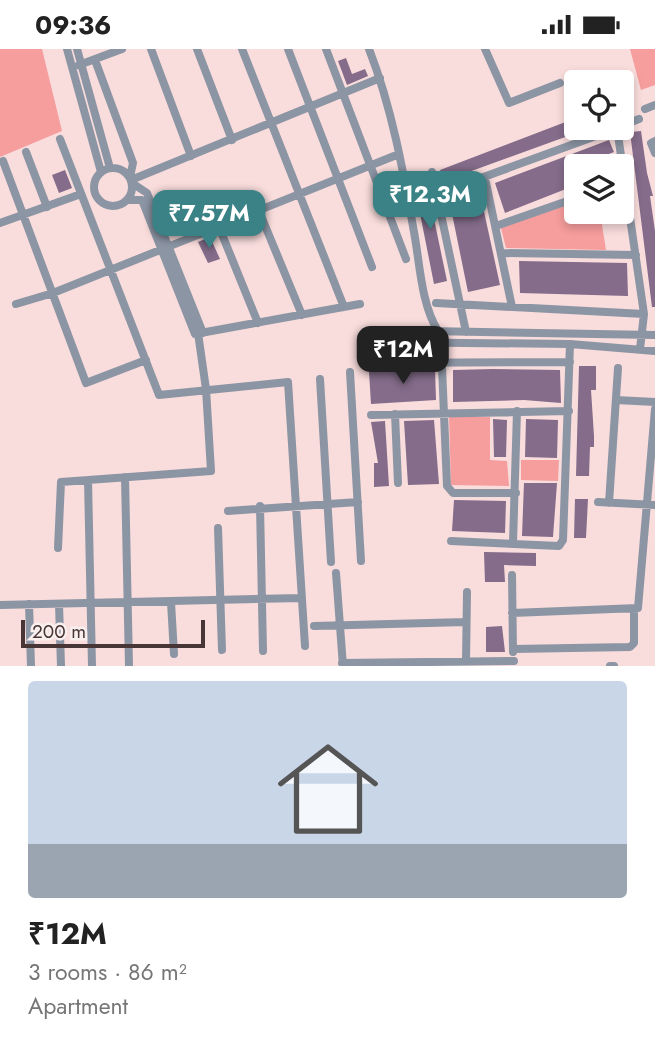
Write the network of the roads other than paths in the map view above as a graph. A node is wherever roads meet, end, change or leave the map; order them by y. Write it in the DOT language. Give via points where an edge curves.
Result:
graph roads {
  1 [pos="67,49"];
  2 [pos="77,49"];
  3 [pos="121,49"];
  4 [pos="151,49"];
  5 [pos="197,49"];
  6 [pos="242,49"];
  7 [pos="288,49"];
  8 [pos="326,49"];
  9 [pos="369,49"];
  10 [pos="485,49"];
  11 [pos="95,60"];
  12 [pos="81,64"];
  13 [pos="72,68"];
  14 [pos="380,78"];
  15 [pos="560,83"];
  16 [pos="344,95"];
  17 [pos="655,105"];
  18 [pos="310,108"];
  19 [pos="645,109"];
  20 [pos="639,119"];
  21 [pos="634,121"];
  22 [pos="272,124"];
  23 [pos="60,139"];
  24 [pos="232,140"];
  25 [pos="585,140"];
  26 [pos="655,141"];
  27 [pos="26,152"];
  28 [pos="655,153"];
  29 [pos="400,154"];
  30 [pos="191,156"];
  31 [pos="3,161"];
  32 [pos="371,166"];
  33 [pos="110,168"];
  34 [pos="102,172"];
  35 [pos="432,172"];
  36 [pos="485,178"];
  37 [pos="131,180"];
  38 [pos="338,181"];
  39 [pos="81,194"];
  40 [pos="437,194"];
  41 [pos="300,196"];
  42 [pos="127,199"];
  43 [pos="564,202"];
  44 [pos="47,207"];
  45 [pos="259,211"];
  46 [pos="23,215"];
  47 [pos="0,223"];
  48 [pos="631,224"];
  49 [pos="496,226"];
  50 [pos="219,227"];
  51 [pos="166,248"];
  52 [pos="501,253"];
  53 [pos="636,255"];
  54 [pos="406,259"];
  55 [pos="372,267"];
  56 [pos="111,270"];
  57 [pos="53,293"];
  58 [pos="436,303"];
  59 [pos="461,303"];
  60 [pos="16,304"];
  61 [pos="360,304"];
  62 [pos="344,307"];
  63 [pos="512,307"];
  64 [pos="644,314"];
  65 [pos="302,315"];
  66 [pos="258,323"];
  67 [pos="373,330"];
  68 [pos="438,331"];
  69 [pos="466,331"];
  70 [pos="201,333"];
  71 [pos="643,333"];
  72 [pos="655,335"];
  73 [pos="375,342"];
  74 [pos="441,343"];
  75 [pos="570,344"];
  76 [pos="640,349"];
  77 [pos="655,351"];
  78 [pos="146,360"];
  79 [pos="442,361"];
  80 [pos="570,362"];
  81 [pos="367,363"];
  82 [pos="618,368"];
  83 [pos="350,372"];
  84 [pos="320,379"];
  85 [pos="206,389"];
  86 [pos="616,400"];
  87 [pos="655,403"];
  88 [pos="655,409"];
  89 [pos="517,411"];
  90 [pos="569,411"];
  91 [pos="445,412"];
  92 [pos="395,414"];
  93 [pos="371,415"];
  94 [pos="125,477"];
  95 [pos="88,480"];
  96 [pos="398,484"];
  97 [pos="516,492"];
  98 [pos="358,502"];
  99 [pos="598,502"];
  100 [pos="327,503"];
  101 [pos="609,503"];
  102 [pos="296,505"];
  103 [pos="652,505"];
  104 [pos="260,506"];
  105 [pos="228,511"];
  106 [pos="218,528"];
  107 [pos="451,541"];
  108 [pos="513,543"];
  109 [pos="58,548"];
  110 [pos="361,561"];
  111 [pos="331,562"];
  112 [pos="336,573"];
  113 [pos="512,575"];
  114 [pos="467,592"];
  115 [pos="301,598"];
  116 [pos="219,600"];
  117 [pos="262,600"];
  118 [pos="171,602"];
  119 [pos="90,603"];
  120 [pos="127,603"];
  121 [pos="29,604"];
  122 [pos="59,604"];
  123 [pos="0,605"];
  124 [pos="635,610"];
  125 [pos="512,613"];
  126 [pos="467,622"];
  127 [pos="340,625"];
  128 [pos="314,626"];
  129 [pos="305,646"];
  130 [pos="513,649"];
  131 [pos="222,650"];
  132 [pos="263,651"];
  133 [pos="174,654"];
  134 [pos="466,661"];
  135 [pos="514,663"];
  136 [pos="342,664"];
  137 [pos="31,666"];
  138 [pos="61,666"];
  139 [pos="92,666"];
  140 [pos="129,666"];
  1 -- 13 [label="street"];
  2 -- 12 [label="street"];
  3 -- 11 [label="street"];
  4 -- 30 [label="street"];
  5 -- 24 [label="street"];
  6 -- 22 [label="street"];
  7 -- 18 [label="street"];
  8 -- 16 [label="street"];
  9 -- 14 [label="street"];
  10 -- 15 [label="street" via="509,103"];
  11 -- 12 [label="street"];
  11 -- 37 [label="street" via="132,163"];
  12 -- 13 [label="street"];
  12 -- 33 [label="street"];
  13 -- 34 [label="street"];
  14 -- 16 [label="street"];
  14 -- 29 [label="street"];
  16 -- 18 [label="street"];
  16 -- 32 [label="street"];
  17 -- 19 [label="street"];
  18 -- 22 [label="street"];
  18 -- 38 [label="street"];
  20 -- 21 [label="street"];
  22 -- 24 [label="street"];
  22 -- 41 [label="street"];
  23 -- 39 [label="street"];
  24 -- 30 [label="street"];
  25 -- 36 [label="street"];
  26 -- 28 [label="street" via="651,143"];
  27 -- 44 [label="street"];
  29 -- 32 [label="street"];
  29 -- 68 [label="street" via="425,294"];
  30 -- 37 [label="street"];
  31 -- 46 [label="street"];
  32 -- 38 [label="street"];
  32 -- 54 [label="street"];
  33 -- 34 [label="street"];
  33 -- 37 [label="street" via="125,172"];
  34 -- 42 [label="street" via="94,185 98,198 116,206"];
  35 -- 40 [label="street"];
  36 -- 40 [label="street"];
  36 -- 49 [label="street"];
  37 -- 42 [label="street"];
  37 -- 51 [label="street" via="147,193"];
  38 -- 41 [label="street"];
  38 -- 55 [label="street"];
  39 -- 44 [label="street"];
  39 -- 56 [label="street"];
  40 -- 59 [label="street"];
  41 -- 45 [label="street"];
  41 -- 62 [label="street"];
  42 -- 51 [label="street" via="142,200"];
  43 -- 49 [label="street"];
  44 -- 46 [label="street"];
  45 -- 50 [label="street"];
  45 -- 65 [label="street"];
  46 -- 47 [label="street"];
  46 -- 57 [label="street"];
  48 -- 53 [label="street"];
  49 -- 52 [label="street"];
  50 -- 51 [label="street"];
  50 -- 66 [label="street"];
  51 -- 56 [label="street"];
  51 -- 70 [label="street" via="195,334"];
  52 -- 53 [label="street"];
  52 -- 63 [label="street"];
  53 -- 64 [label="street"];
  56 -- 57 [label="street"];
  56 -- 78 [label="street"];
  57 -- 60 [label="street"];
  57 -- 78 [label="street" via="86,383"];
  58 -- 59 [label="street"];
  59 -- 63 [label="street"];
  59 -- 69 [label="street"];
  61 -- 62 [label="street"];
  62 -- 65 [label="street"];
  63 -- 64 [label="street"];
  64 -- 71 [label="street"];
  65 -- 66 [label="street"];
  66 -- 70 [label="street"];
  67 -- 68 [label="street"];
  68 -- 69 [label="street"];
  69 -- 71 [label="street"];
  70 -- 85 [label="street"];
  71 -- 72 [label="street"];
  71 -- 76 [label="street"];
  73 -- 74 [label="street"];
  74 -- 75 [label="street"];
  74 -- 79 [label="street"];
  75 -- 76 [label="street"];
  75 -- 80 [label="street"];
  76 -- 77 [label="street"];
  78 -- 85 [label="street" via="159,395"];
  79 -- 80 [label="street"];
  79 -- 81 [label="street"];
  79 -- 91 [label="street"];
  80 -- 90 [label="street"];
  82 -- 86 [label="street"];
  83 -- 98 [label="street"];
  84 -- 100 [label="street"];
  85 -- 94 [label="street" via="211,471"];
  85 -- 102 [label="street" via="288,382"];
  86 -- 87 [label="street"];
  86 -- 101 [label="street"];
  88 -- 103 [label="street"];
  89 -- 90 [label="street"];
  89 -- 91 [label="street"];
  89 -- 97 [label="street"];
  90 -- 108 [label="street" via="563,540 559,545"];
  91 -- 92 [label="street"];
  91 -- 97 [label="street" via="447,486 453,493"];
  92 -- 93 [label="street"];
  92 -- 96 [label="street"];
  94 -- 95 [label="street"];
  94 -- 120 [label="street"];
  95 -- 109 [label="street" via="61,482"];
  95 -- 119 [label="street"];
  97 -- 108 [label="street"];
  98 -- 100 [label="street"];
  98 -- 110 [label="street"];
  99 -- 101 [label="street"];
  100 -- 102 [label="street"];
  100 -- 111 [label="street"];
  101 -- 103 [label="street"];
  102 -- 104 [label="street"];
  102 -- 115 [label="street"];
  103 -- 124 [label="street" via="640,602"];
  104 -- 105 [label="street"];
  104 -- 117 [label="street"];
  106 -- 116 [label="street"];
  107 -- 108 [label="street"];
  112 -- 127 [label="street"];
  113 -- 125 [label="street"];
  114 -- 126 [label="street"];
  115 -- 117 [label="street"];
  115 -- 129 [label="street"];
  116 -- 117 [label="street"];
  116 -- 118 [label="street"];
  116 -- 131 [label="street"];
  117 -- 132 [label="street"];
  118 -- 120 [label="street"];
  118 -- 133 [label="street"];
  119 -- 120 [label="street"];
  119 -- 122 [label="street"];
  119 -- 139 [label="street"];
  120 -- 140 [label="street"];
  121 -- 122 [label="street"];
  121 -- 123 [label="street"];
  121 -- 137 [label="street"];
  122 -- 138 [label="street"];
  124 -- 125 [label="street"];
  124 -- 130 [label="street" via="634,642 629,647"];
  125 -- 130 [label="street"];
  126 -- 127 [label="street"];
  126 -- 134 [label="street"];
  127 -- 128 [label="street"];
  127 -- 136 [label="street"];
  130 -- 135 [label="street"];
  134 -- 135 [label="street"];
  134 -- 136 [label="street"];
}
